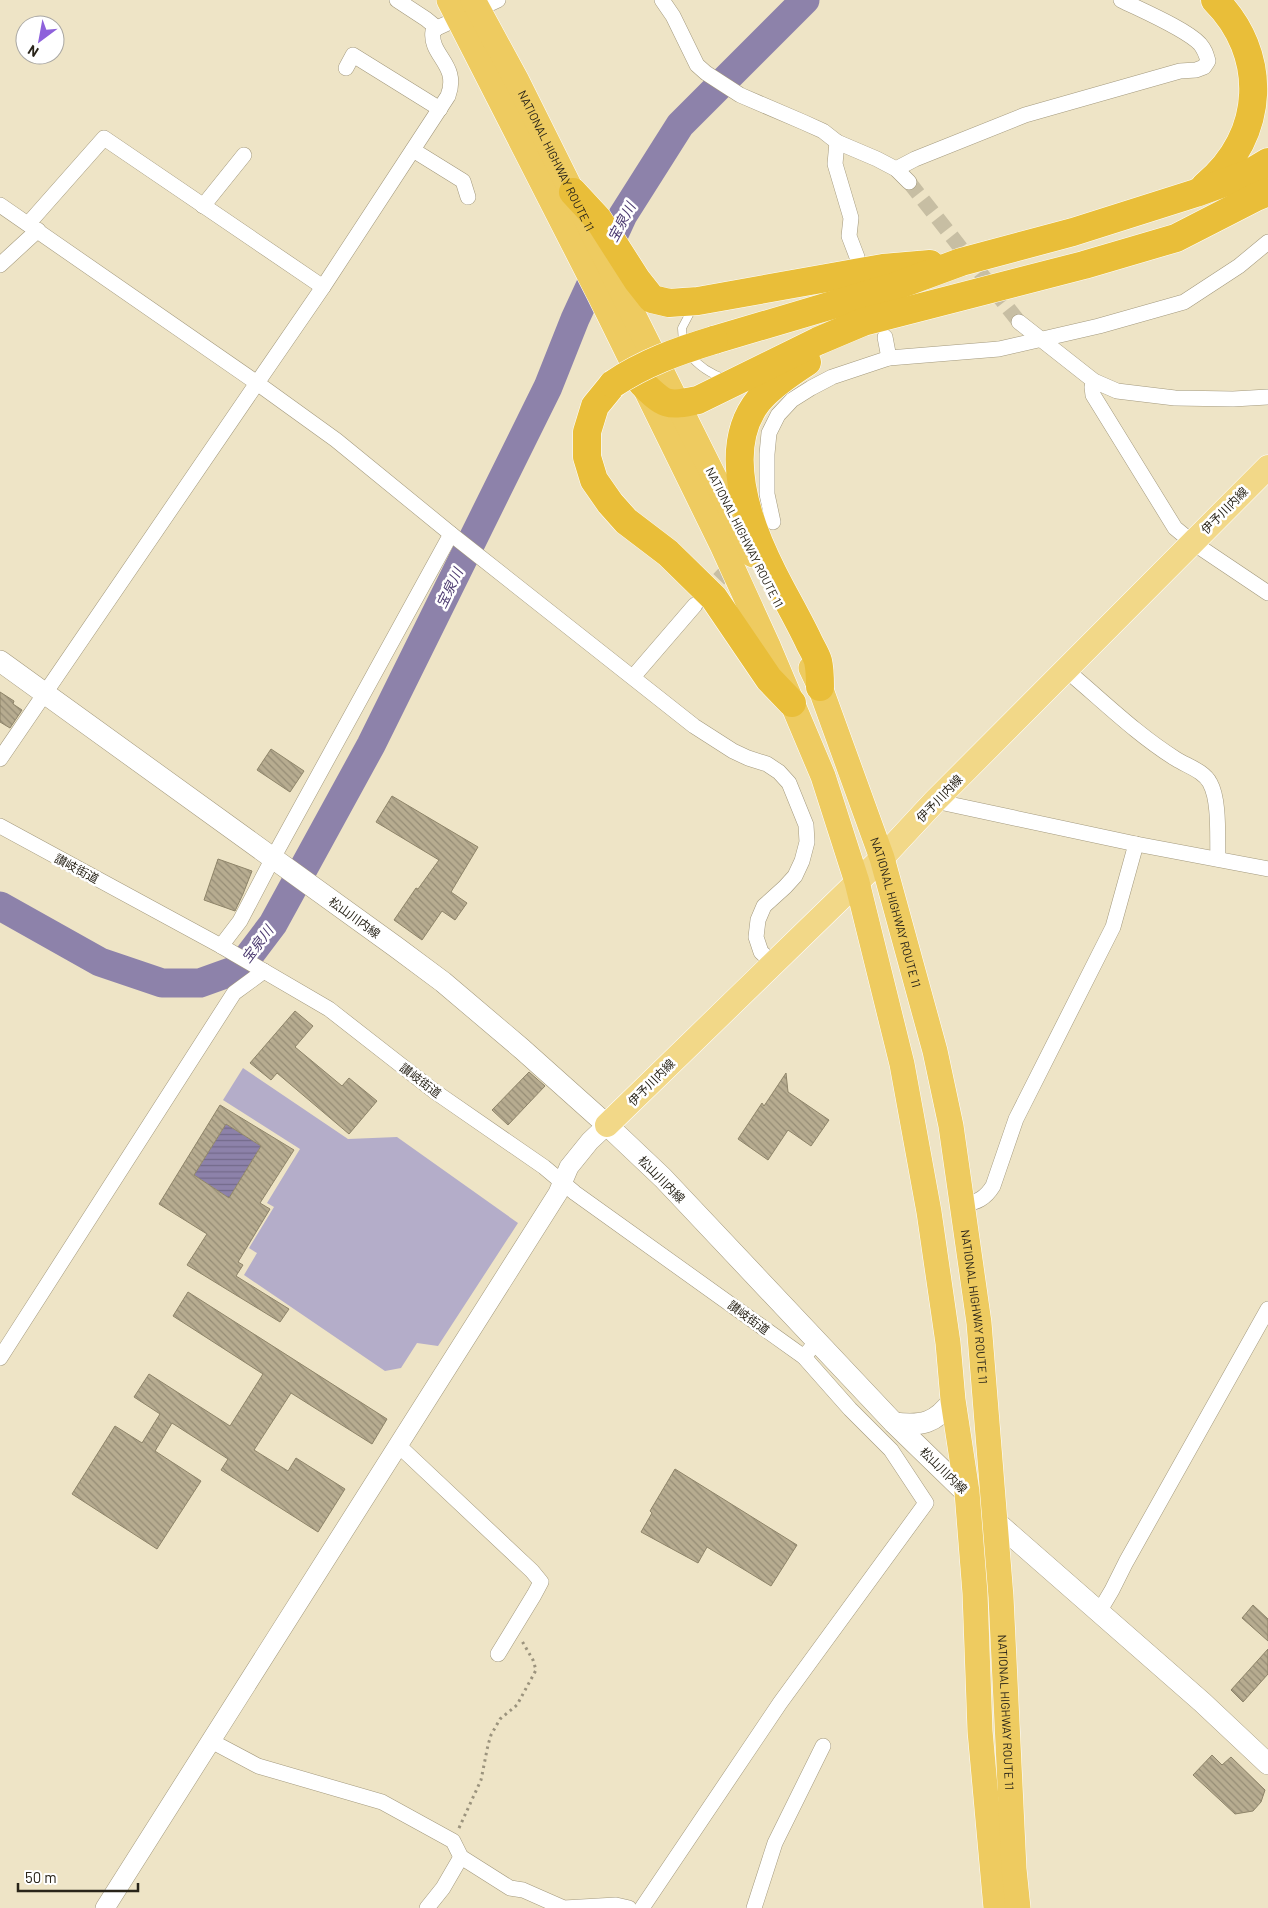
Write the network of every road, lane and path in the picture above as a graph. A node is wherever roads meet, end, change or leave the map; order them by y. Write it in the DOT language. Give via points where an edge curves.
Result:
graph roads {
  1 [pos="397,0"];
  2 [pos="662,0"];
  3 [pos="1121,0"];
  4 [pos="1215,0"];
  5 [pos="465,9"];
  6 [pos="346,68"];
  7 [pos="440,109"];
  8 [pos="837,142"];
  9 [pos="413,150"];
  10 [pos="244,155"];
  11 [pos="1268,162"];
  12 [pos="896,169"];
  13 [pos="909,182"];
  14 [pos="573,192"];
  15 [pos="1264,192"];
  16 [pos="1196,193"];
  17 [pos="468,196"];
  18 [pos="0,205"];
  19 [pos="203,206"];
  20 [pos="33,227"];
  21 [pos="1268,242"];
  22 [pos="856,258"];
  23 [pos="615,261"];
  24 [pos="961,262"];
  25 [pos="0,265"];
  26 [pos="323,287"];
  27 [pos="698,301"];
  28 [pos="863,322"];
  29 [pos="1019,322"];
  30 [pos="885,337"];
  31 [pos="1042,340"];
  32 [pos="889,358"];
  33 [pos="743,379"];
  34 [pos="1094,382"];
  35 [pos="257,383"];
  36 [pos="642,383"];
  37 [pos="1268,397"];
  38 [pos="679,405"];
  39 [pos="1268,467"];
  40 [pos="773,522"];
  41 [pos="453,536"];
  42 [pos="1192,542"];
  43 [pos="1268,593"];
  44 [pos="695,604"];
  45 [pos="0,660"];
  46 [pos="1066,670"];
  47 [pos="633,677"];
  48 [pos="820,687"];
  49 [pos="44,693"];
  50 [pos="792,703"];
  51 [pos="0,759"];
  52 [pos="935,801"];
  53 [pos="0,826"];
  54 [pos="1136,844"];
  55 [pos="882,858"];
  56 [pos="1218,859"];
  57 [pos="277,861"];
  58 [pos="1268,868"];
  59 [pos="857,882"];
  60 [pos="223,947"];
  61 [pos="773,963"];
  62 [pos="262,969"];
  63 [pos="607,1126"];
  64 [pos="562,1183"];
  65 [pos="963,1205"];
  66 [pos="1268,1309"];
  67 [pos="810,1349"];
  68 [pos="0,1358"];
  69 [pos="953,1400"];
  70 [pos="894,1423"];
  71 [pos="398,1445"];
  72 [pos="967,1492"];
  73 [pos="994,1520"];
  74 [pos="1099,1612"];
  75 [pos="514,1628"];
  76 [pos="498,1654"];
  77 [pos="211,1741"];
  78 [pos="824,1746"];
  79 [pos="1268,1764"];
  80 [pos="453,1841"];
  81 [pos="461,1857"];
  82 [pos="105,1908"];
  83 [pos="427,1908"];
  84 [pos="629,1908"];
  85 [pos="642,1908"];
  86 [pos="754,1908"];
  87 [pos="996,1908"];
  88 [pos="1018,1908"];
  1 -- 5 [label="street" via="426,19"];
  2 -- 8 [label="street" via="674,16 698,65 706,73 740,95 822,131"];
  3 -- 12 [label="street" via="1198,42 1206,52 1208,61 1204,68 1129,84 1025,115"];
  4 -- 16 [label="highway" via="1242,26 1256,52 1261,74 1261,97 1243,144 1220,173"];
  5 -- 7 [label="street" via="433,32 434,43 449,70 452,86"];
  5 -- 14 [label="highway, NATIONAL HIGHWAY ROUTE 11" via="517,82"];
  5 -- 36 [label="highway, NATIONAL HIGHWAY ROUTE 11"];
  6 -- 7 [label="street" via="353,55"];
  7 -- 9 [label="street"];
  8 -- 12 [label="street"];
  8 -- 22 [label="street" via="835,164 851,218 849,236"];
  9 -- 17 [label="street" via="463,181"];
  9 -- 26 [label="street"];
  10 -- 19 [label="street"];
  11 -- 16 [label="highway" via="1248,174"];
  12 -- 13 [label="street"];
  14 -- 23 [label="highway"];
  15 -- 28 [label="highway" via="1176,238"];
  16 -- 24 [label="highway" via="1073,232"];
  18 -- 20 [label="street"];
  19 -- 20 [label="street" via="104,138"];
  19 -- 26 [label="street"];
  20 -- 25 [label="street"];
  20 -- 35 [label="street"];
  21 -- 31 [label="street" via="1239,266 1184,302"];
  23 -- 27 [label="highway" via="637,280 652,299 668,303"];
  23 -- 38 [label="highway, NATIONAL HIGHWAY ROUTE 11"];
  24 -- 27 [label="highway" via="883,268"];
  24 -- 50 [label="highway, bridge" via="893,287 671,353 612,384 596,406 586,432 587,457 594,480 610,503 714,598 770,679"];
  26 -- 35 [label="street"];
  27 -- 33 [label="lane" via="682,328 683,346 696,364 712,374 726,379"];
  28 -- 33 [label="highway"];
  28 -- 48 [label="highway" via="778,382 759,401 747,421 739,447 740,475 751,521 772,572 818,660"];
  29 -- 31 [label="street"];
  30 -- 32 [label="street"];
  31 -- 32 [label="street" via="999,349"];
  31 -- 34 [label="street"];
  32 -- 40 [label="street" via="832,377 792,400 778,415 769,434 766,454 767,494"];
  33 -- 38 [label="highway" via="698,400"];
  34 -- 37 [label="street" via="1117,391 1174,398"];
  34 -- 42 [label="street" via="1093,395 1175,528"];
  35 -- 41 [label="street" via="336,440"];
  35 -- 49 [label="street"];
  36 -- 38 [label="highway" via="661,402"];
  36 -- 50 [label="highway, NATIONAL HIGHWAY ROUTE 11" via="723,547"];
  38 -- 48 [label="highway, NATIONAL HIGHWAY ROUTE 11"];
  39 -- 42 [label="main road, 伊予川内線"];
  41 -- 47 [label="street"];
  41 -- 57 [label="street"];
  42 -- 43 [label="street"];
  42 -- 46 [label="main road, 伊予川内線"];
  44 -- 47 [label="street"];
  45 -- 49 [label="main road, 松山川内線"];
  46 -- 52 [label="main road, 伊予川内線"];
  46 -- 56 [label="street" via="1151,742 1210,782 1215,801"];
  47 -- 61 [label="street" via="714,740 767,764 789,783 806,825 807,842 795,876 764,906 758,920 756,937 762,952"];
  48 -- 55 [label="highway, NATIONAL HIGHWAY ROUTE 11"];
  49 -- 51 [label="street"];
  49 -- 57 [label="main road, 松山川内線"];
  50 -- 59 [label="highway, NATIONAL HIGHWAY ROUTE 11" via="823,776"];
  52 -- 54 [label="street"];
  52 -- 55 [label="main road, 伊予川内線"];
  53 -- 60 [label="street, 讃岐街道"];
  54 -- 56 [label="street"];
  54 -- 65 [label="street" via="1114,927 1016,1120 993,1186 978,1202"];
  55 -- 59 [label="main road, 伊予川内線"];
  55 -- 65 [label="highway, NATIONAL HIGHWAY ROUTE 11" via="935,1051"];
  56 -- 58 [label="street"];
  57 -- 60 [label="street"];
  57 -- 63 [label="main road, 松山川内線" via="443,982"];
  59 -- 61 [label="main road, 伊予川内線"];
  59 -- 69 [label="highway, NATIONAL HIGHWAY ROUTE 11" via="902,1064 948,1343"];
  60 -- 62 [label="street, 讃岐街道"];
  61 -- 63 [label="main road, 伊予川内線"];
  62 -- 64 [label="street, 讃岐街道" via="329,1009 434,1091"];
  62 -- 68 [label="street" via="230,999"];
  63 -- 64 [label="street" via="569,1167"];
  63 -- 67 [label="main road, 松山川内線" via="663,1178"];
  64 -- 67 [label="street, 讃岐街道"];
  64 -- 71 [label="street"];
  65 -- 73 [label="highway, NATIONAL HIGHWAY ROUTE 11" via="979,1323"];
  66 -- 74 [label="street"];
  67 -- 70 [label="main road, 松山川内線"];
  67 -- 85 [label="street, 讃岐街道" via="850,1409 890,1450 926,1503 780,1703"];
  69 -- 70 [label="main road" via="943,1413 932,1419 915,1425"];
  69 -- 72 [label="highway, NATIONAL HIGHWAY ROUTE 11"];
  70 -- 72 [label="main road, 松山川内線"];
  71 -- 75 [label="street" via="540,1582"];
  71 -- 77 [label="street"];
  72 -- 73 [label="main road, 松山川内線"];
  72 -- 87 [label="highway, NATIONAL HIGHWAY ROUTE 11" via="980,1731"];
  73 -- 74 [label="main road, 松山川内線"];
  73 -- 88 [label="highway, NATIONAL HIGHWAY ROUTE 11"];
  74 -- 79 [label="main road, 松山川内線"];
  75 -- 76 [label="street"];
  75 -- 80 [label="path" via="534,1660 536,1670 517,1705 500,1719 491,1735 481,1780"];
  77 -- 80 [label="street" via="258,1766 382,1802"];
  77 -- 82 [label="street"];
  78 -- 86 [label="street" via="775,1843"];
  80 -- 81 [label="street"];
  81 -- 83 [label="street"];
  81 -- 84 [label="street" via="510,1888 523,1890 556,1906"];
}
